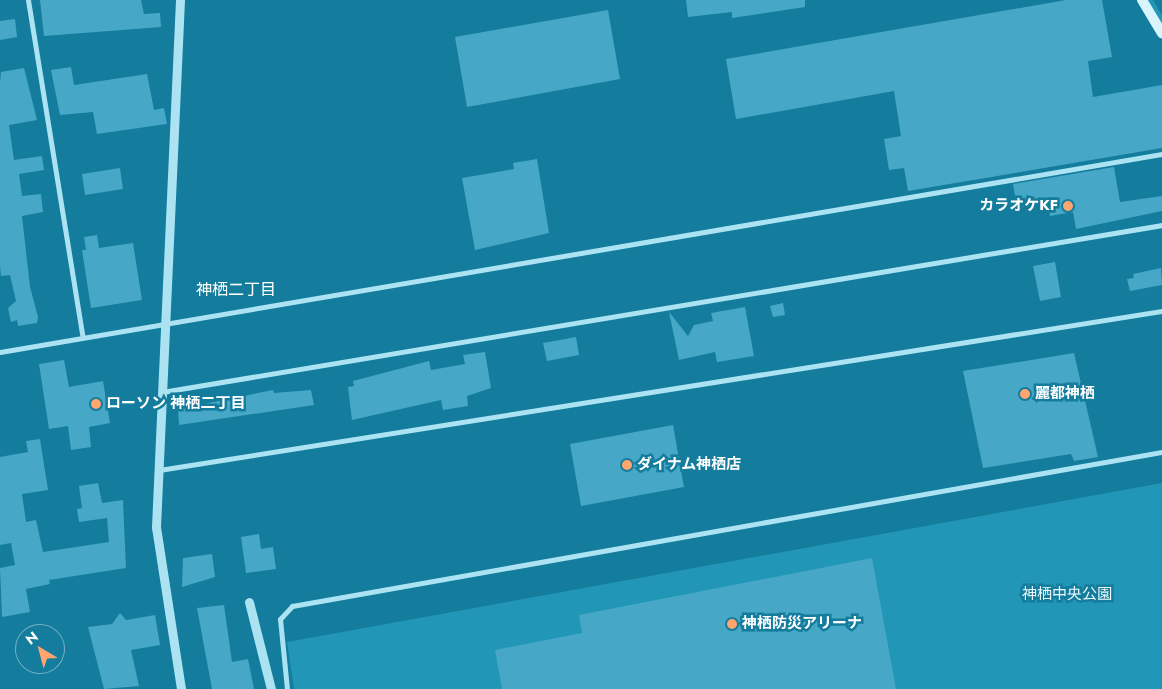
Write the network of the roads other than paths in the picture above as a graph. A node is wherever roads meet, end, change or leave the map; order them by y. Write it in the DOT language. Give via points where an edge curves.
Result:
graph roads {
  1 [pos="28,0"];
  2 [pos="180,0"];
  3 [pos="1142,0"];
  4 [pos="1162,33"];
  5 [pos="1162,154"];
  6 [pos="1162,225"];
  7 [pos="1162,311"];
  8 [pos="166,322"];
  9 [pos="83,338"];
  10 [pos="0,352"];
  11 [pos="162,392"];
  12 [pos="1162,452"];
  13 [pos="159,470"];
  14 [pos="249,602"];
  15 [pos="181,689"];
  16 [pos="271,689"];
  17 [pos="287,689"];
  1 -- 9 [label="street"];
  2 -- 8 [label="street"];
  3 -- 4 [label="main road"];
  5 -- 8 [label="street"];
  6 -- 11 [label="street"];
  7 -- 13 [label="street"];
  8 -- 9 [label="street"];
  8 -- 11 [label="street"];
  9 -- 10 [label="street"];
  11 -- 13 [label="street"];
  12 -- 17 [label="street" via="292,606 280,619"];
  13 -- 15 [label="street" via="156,527"];
  14 -- 16 [label="street"];
}
